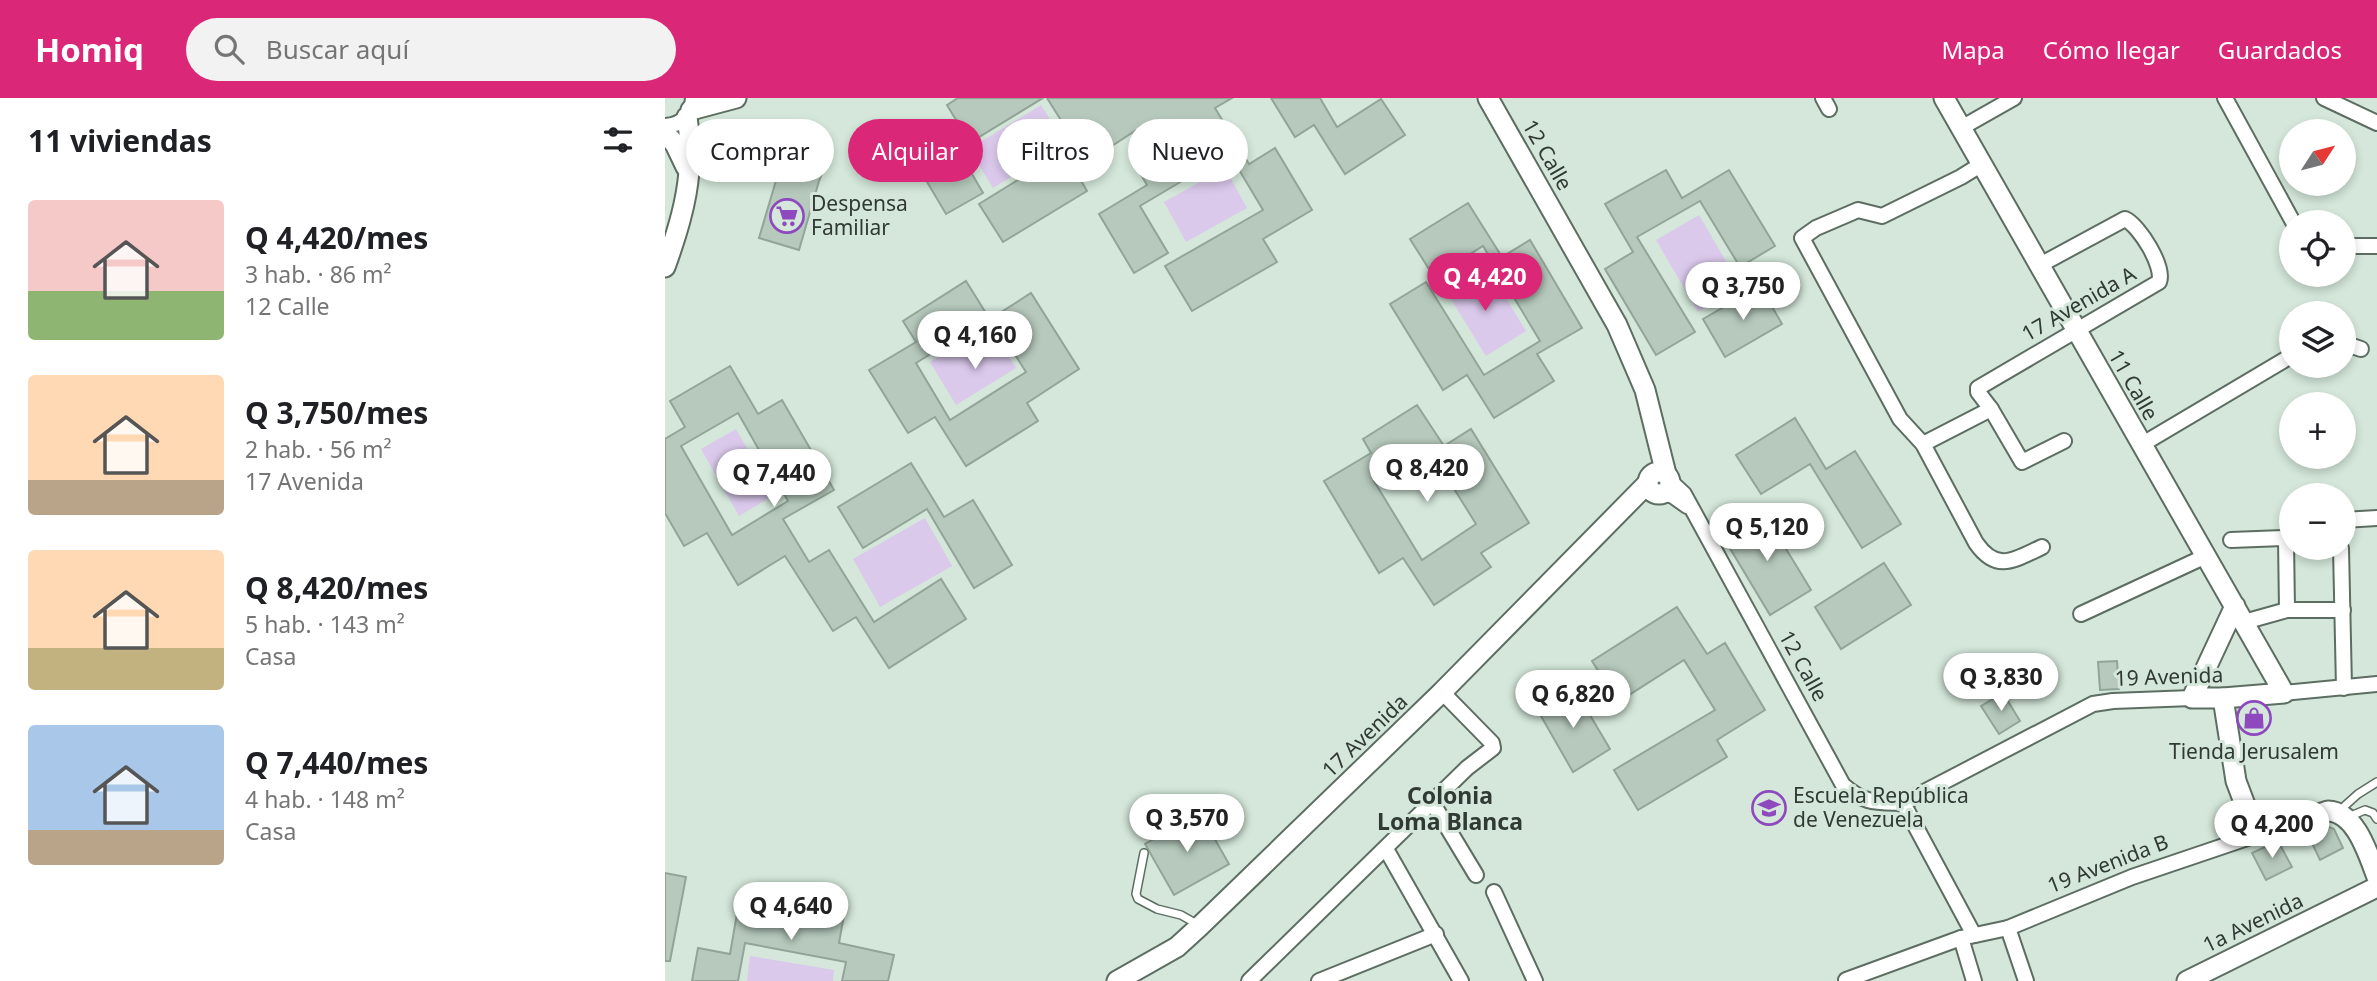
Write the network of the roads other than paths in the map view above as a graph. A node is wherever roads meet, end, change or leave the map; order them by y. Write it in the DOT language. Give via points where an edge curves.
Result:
graph roads {
  1 [pos="736,98"];
  2 [pos="1488,98"];
  3 [pos="1944,98"];
  4 [pos="2014,98"];
  5 [pos="2225,98"];
  6 [pos="2324,98"];
  7 [pos="691,108"];
  8 [pos="2377,123"];
  9 [pos="665,126"];
  10 [pos="1961,128"];
  11 [pos="665,133"];
  12 [pos="1982,164"];
  13 [pos="686,167"];
  14 [pos="688,182"];
  15 [pos="2286,210"];
  16 [pos="2356,246"];
  17 [pos="2377,246"];
  18 [pos="2038,266"];
  19 [pos="665,267"];
  20 [pos="2075,331"];
  21 [pos="2356,347"];
  22 [pos="2361,349"];
  23 [pos="2279,363"];
  24 [pos="1991,410"];
  25 [pos="2064,441"];
  26 [pos="1923,444"];
  27 [pos="2141,445"];
  28 [pos="1658,484"];
  29 [pos="2377,518"];
  30 [pos="2356,519"];
  31 [pos="2231,540"];
  32 [pos="2042,547"];
  33 [pos="2206,556"];
  34 [pos="2341,560"];
  35 [pos="2287,610"];
  36 [pos="2343,610"];
  37 [pos="2081,614"];
  38 [pos="2239,614"];
  39 [pos="2377,684"];
  40 [pos="2344,688"];
  41 [pos="1442,692"];
  42 [pos="2284,693"];
  43 [pos="2192,698"];
  44 [pos="2223,698"];
  45 [pos="2377,782"];
  46 [pos="1432,802"];
  47 [pos="1903,803"];
  48 [pos="2343,815"];
  49 [pos="2377,819"];
  50 [pos="2265,832"];
  51 [pos="1386,849"];
  52 [pos="1144,853"];
  53 [pos="2375,866"];
  54 [pos="1476,875"];
  55 [pos="2377,887"];
  56 [pos="1494,892"];
  57 [pos="1201,926"];
  58 [pos="2008,928"];
  59 [pos="1436,934"];
  60 [pos="1967,937"];
  61 [pos="1846,980"];
  62 [pos="1117,981"];
  63 [pos="1249,981"];
  64 [pos="1319,981"];
  65 [pos="1461,981"];
  66 [pos="1535,981"];
  67 [pos="1974,981"];
  68 [pos="2026,981"];
  69 [pos="2187,981"];
  1 -- 7 [label="street"];
  2 -- 28 [label="street, 12 Calle" via="1638,370 1653,424"];
  3 -- 10 [label="street, 11 Calle"];
  4 -- 10 [label="street"];
  5 -- 15 [label="street"];
  6 -- 8 [label="street"];
  7 -- 9 [label="street" via="676,125"];
  10 -- 12 [label="street, 11 Calle"];
  11 -- 13 [label="street"];
  12 -- 18 [label="street, 11 Calle"];
  12 -- 26 [label="street" via="1882,216 1858,210 1802,238 1900,419"];
  14 -- 19 [label="street" via="682,219"];
  16 -- 17 [label="street"];
  18 -- 20 [label="street, 11 Calle"];
  18 -- 20 [label="street, 17 Avenida A" via="2125,219 2159,264 2159,282"];
  20 -- 24 [label="street, 17 Avenida A" via="1978,388"];
  20 -- 27 [label="street, 11 Calle"];
  21 -- 22 [label="street"];
  23 -- 27 [label="street"];
  24 -- 25 [label="street" via="2023,463"];
  24 -- 26 [label="street"];
  26 -- 32 [label="street" via="1985,556 2010,562"];
  27 -- 33 [label="street, 11 Calle"];
  28 -- 41 [label="street, 17 Avenida" via="1628,504"];
  28 -- 47 [label="street, 12 Calle" via="1693,511 1843,785 1866,801"];
  29 -- 30 [label="street"];
  31 -- 35 [label="street" via="2285,538"];
  33 -- 37 [label="street"];
  33 -- 38 [label="street, 11 Calle"];
  34 -- 36 [label="street"];
  35 -- 36 [label="street"];
  35 -- 38 [label="street"];
  36 -- 40 [label="street"];
  38 -- 42 [label="street, 11 Calle"];
  38 -- 43 [label="street"];
  39 -- 40 [label="street, 19 Avenida"];
  40 -- 42 [label="street, 19 Avenida"];
  41 -- 46 [label="street" via="1493,748"];
  41 -- 57 [label="street, 17 Avenida"];
  42 -- 44 [label="street, 19 Avenida"];
  43 -- 44 [label="street, 19 Avenida"];
  43 -- 47 [label="street, 19 Avenida" via="2094,704"];
  44 -- 50 [label="street" via="2235,781 2250,818"];
  45 -- 48 [label="lane" via="2358,794"];
  46 -- 51 [label="street"];
  46 -- 54 [label="street"];
  47 -- 60 [label="street"];
  48 -- 49 [label="lane" via="2365,810"];
  48 -- 50 [label="street, 19 Avenida B" via="2328,811"];
  48 -- 53 [label="street"];
  50 -- 58 [label="street, 19 Avenida B" via="2132,877"];
  51 -- 59 [label="street"];
  51 -- 63 [label="street"];
  52 -- 57 [label="lane" via="1138,899"];
  55 -- 69 [label="street, 1a Avenida"];
  56 -- 66 [label="street"];
  57 -- 62 [label="street, 17 Avenida" via="1177,947"];
  58 -- 60 [label="street, 19 Avenida B"];
  58 -- 68 [label="street"];
  59 -- 64 [label="street"];
  59 -- 65 [label="street"];
  60 -- 61 [label="street, 19 Avenida B"];
  60 -- 67 [label="street"];
}
